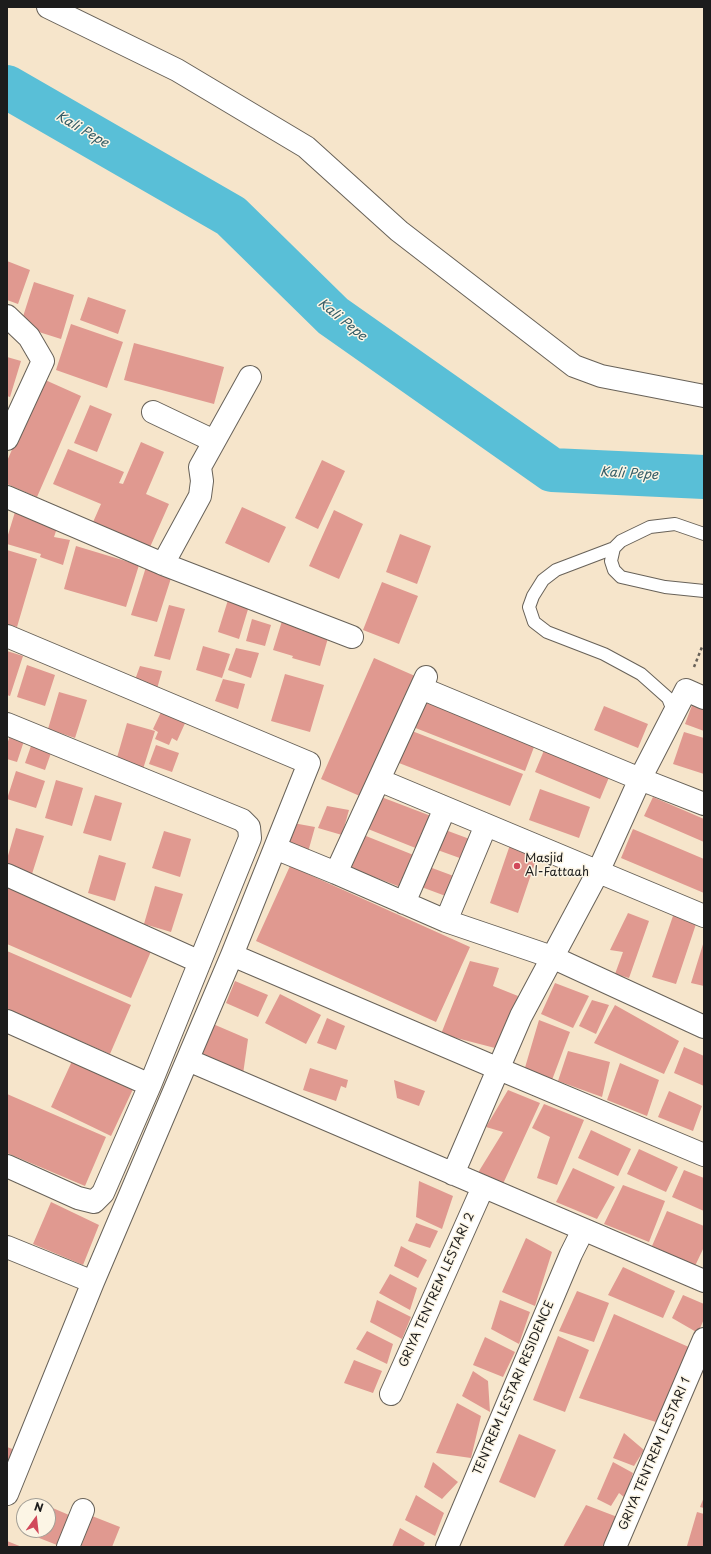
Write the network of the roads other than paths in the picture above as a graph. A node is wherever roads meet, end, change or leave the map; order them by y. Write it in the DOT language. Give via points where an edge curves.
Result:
graph roads {
  1 [pos="48,7"];
  2 [pos="7,316"];
  3 [pos="250,377"];
  4 [pos="704,396"];
  5 [pos="153,412"];
  6 [pos="7,440"];
  7 [pos="214,441"];
  8 [pos="7,497"];
  9 [pos="704,534"];
  10 [pos="614,548"];
  11 [pos="163,564"];
  12 [pos="704,591"];
  13 [pos="7,636"];
  14 [pos="352,637"];
  15 [pos="704,698"];
  16 [pos="674,713"];
  17 [pos="7,724"];
  18 [pos="640,779"];
  19 [pos="379,780"];
  20 [pos="704,804"];
  21 [pos="445,808"];
  22 [pos="486,825"];
  23 [pos="275,848"];
  24 [pos="598,872"];
  25 [pos="336,873"];
  26 [pos="7,875"];
  27 [pos="404,903"];
  28 [pos="704,916"];
  29 [pos="446,921"];
  30 [pos="232,955"];
  31 [pos="552,957"];
  32 [pos="200,962"];
  33 [pos="7,1020"];
  34 [pos="704,1027"];
  35 [pos="188,1060"];
  36 [pos="499,1069"];
  37 [pos="150,1085"];
  38 [pos="704,1155"];
  39 [pos="7,1166"];
  40 [pos="453,1174"];
  41 [pos="483,1187"];
  42 [pos="583,1230"];
  43 [pos="7,1247"];
  44 [pos="704,1281"];
  45 [pos="93,1282"];
  46 [pos="704,1339"];
  47 [pos="391,1394"];
  48 [pos="7,1494"];
  49 [pos="83,1510"];
  50 [pos="68,1547"];
  51 [pos="447,1547"];
  52 [pos="615,1547"];
  1 -- 4 [label="street" via="177,70 306,147 399,231 574,366 601,376"];
  2 -- 6 [label="street" via="29,337 43,361"];
  3 -- 7 [label="street"];
  5 -- 7 [label="street"];
  7 -- 11 [label="street" via="200,468 200,496"];
  8 -- 11 [label="street"];
  9 -- 10 [label="lane" via="675,524 650,528 621,540"];
  10 -- 12 [label="lane" via="611,561 614,570 621,577 665,587"];
  10 -- 16 [label="lane" via="556,570 543,580 529,607 534,622 546,632 604,654 641,674 668,698"];
  11 -- 14 [label="street"];
  13 -- 23 [label="street" via="309,763"];
  15 -- 16 [label="street" via="686,690"];
  16 -- 18 [label="street"];
  17 -- 32 [label="street" via="242,820 249,827 250,838"];
  18 -- 19 [label="street" via="424,683"];
  18 -- 20 [label="street"];
  18 -- 24 [label="street"];
  19 -- 21 [label="street"];
  19 -- 25 [label="street"];
  21 -- 22 [label="street"];
  21 -- 27 [label="street"];
  22 -- 24 [label="street"];
  22 -- 29 [label="street"];
  23 -- 25 [label="street"];
  23 -- 30 [label="street"];
  24 -- 28 [label="street"];
  24 -- 31 [label="street"];
  25 -- 27 [label="street"];
  26 -- 32 [label="street"];
  27 -- 29 [label="street"];
  29 -- 31 [label="street"];
  30 -- 35 [label="street"];
  30 -- 36 [label="street"];
  31 -- 34 [label="street"];
  31 -- 36 [label="street" via="521,1016"];
  32 -- 37 [label="street"];
  33 -- 37 [label="street"];
  35 -- 40 [label="street"];
  35 -- 45 [label="street"];
  36 -- 38 [label="street"];
  36 -- 40 [label="street"];
  37 -- 39 [label="street" via="103,1193 94,1202 78,1198"];
  40 -- 41 [label="street"];
  41 -- 42 [label="street"];
  41 -- 47 [label="street, GRIYA TENTREM LESTARI 2"];
  42 -- 44 [label="street"];
  42 -- 51 [label="street, TENTREM LESTARI RESIDENCE"];
  43 -- 45 [label="street"];
  45 -- 48 [label="street"];
  46 -- 52 [label="street, GRIYA TENTREM LESTARI 1"];
  49 -- 50 [label="street"];
}
